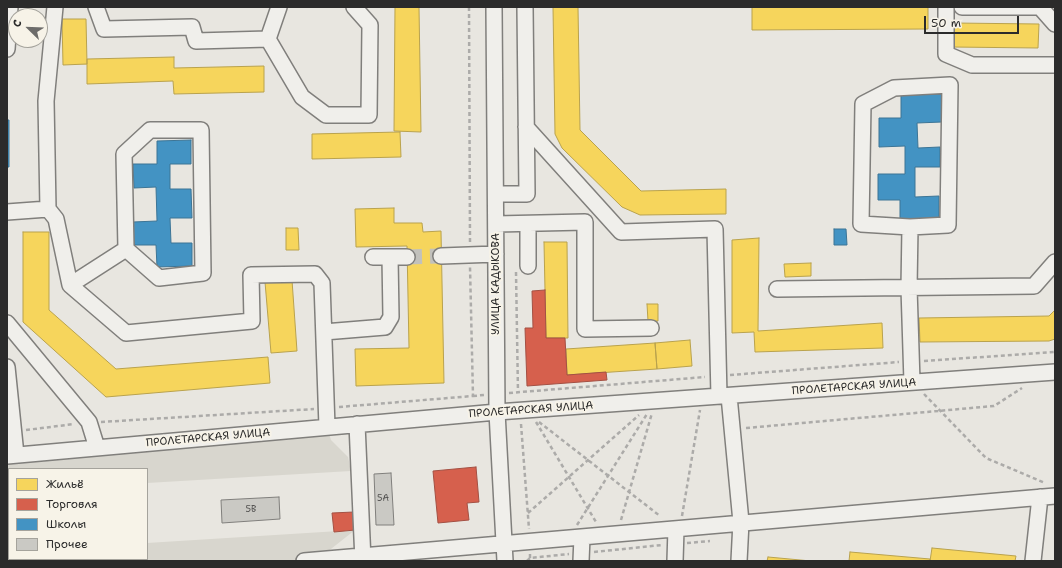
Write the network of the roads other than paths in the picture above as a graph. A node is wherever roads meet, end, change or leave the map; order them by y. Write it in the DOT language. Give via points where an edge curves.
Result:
graph roads {
  1 [pos="10,7"];
  2 [pos="55,7"];
  3 [pos="96,7"];
  4 [pos="279,7"];
  5 [pos="354,7"];
  6 [pos="494,7"];
  7 [pos="524,7"];
  8 [pos="946,7"];
  9 [pos="962,7"];
  10 [pos="1040,7"];
  11 [pos="1055,24"];
  12 [pos="268,39"];
  13 [pos="7,50"];
  14 [pos="1055,65"];
  15 [pos="526,127"];
  16 [pos="496,194"];
  17 [pos="48,209"];
  18 [pos="7,212"];
  19 [pos="496,224"];
  20 [pos="528,224"];
  21 [pos="910,227"];
  22 [pos="126,249"];
  23 [pos="496,254"];
  24 [pos="441,256"];
  25 [pos="373,257"];
  26 [pos="390,257"];
  27 [pos="407,257"];
  28 [pos="1055,262"];
  29 [pos="528,266"];
  30 [pos="70,285"];
  31 [pos="909,288"];
  32 [pos="777,289"];
  33 [pos="7,323"];
  34 [pos="651,328"];
  35 [pos="324,332"];
  36 [pos="7,367"];
  37 [pos="1055,372"];
  38 [pos="912,382"];
  39 [pos="724,396"];
  40 [pos="497,412"];
  41 [pos="358,424"];
  42 [pos="327,427"];
  43 [pos="97,448"];
  44 [pos="12,455"];
  45 [pos="1051,490"];
  46 [pos="1040,497"];
  47 [pos="741,522"];
  48 [pos="678,528"];
  49 [pos="575,538"];
  50 [pos="504,544"];
  51 [pos="363,559"];
  52 [pos="304,561"];
  53 [pos="505,561"];
  54 [pos="581,561"];
  55 [pos="676,561"];
  56 [pos="739,561"];
  57 [pos="1033,561"];
  1 -- 13 [label="street"];
  2 -- 17 [label="street" via="46,101"];
  3 -- 12 [label="street" via="104,29 192,27 196,41"];
  4 -- 12 [label="street"];
  5 -- 12 [label="street" via="370,25 368,115 326,115 302,97"];
  6 -- 16 [label="street, УЛИЦА КАДЫКОВА"];
  7 -- 15 [label="street"];
  8 -- 14 [label="street" via="946,54 972,65"];
  9 -- 10 [label="street"];
  10 -- 11 [label="street"];
  15 -- 16 [label="street" via="527,194"];
  15 -- 39 [label="street" via="621,232 715,229 718,376"];
  16 -- 19 [label="street, УЛИЦА КАДЫКОВА"];
  17 -- 18 [label="street"];
  17 -- 30 [label="street" via="56,219"];
  19 -- 20 [label="street"];
  19 -- 23 [label="street, УЛИЦА КАДЫКОВА"];
  20 -- 29 [label="street"];
  20 -- 34 [label="street" via="585,222 585,328"];
  21 -- 21 [label="street" via="948,225 950,85 894,88 863,104 861,224"];
  21 -- 31 [label="street"];
  22 -- 22 [label="street" via="159,278 203,273 201,130 150,130 124,154"];
  22 -- 30 [label="street"];
  23 -- 24 [label="street"];
  23 -- 40 [label="street, УЛИЦА КАДЫКОВА"];
  25 -- 26 [label="street"];
  26 -- 27 [label="street"];
  26 -- 35 [label="street" via="391,317 385,327"];
  28 -- 31 [label="street" via="1034,286"];
  30 -- 35 [label="street" via="126,333 252,321 251,275 315,274 322,283"];
  31 -- 32 [label="street"];
  31 -- 38 [label="street"];
  33 -- 43 [label="street" via="89,422"];
  35 -- 42 [label="street"];
  36 -- 44 [label="street"];
  37 -- 38 [label="street, ПРОЛЕТАРСКАЯ УЛИЦА"];
  38 -- 39 [label="street, ПРОЛЕТАРСКАЯ УЛИЦА"];
  39 -- 40 [label="street, ПРОЛЕТАРСКАЯ УЛИЦА"];
  39 -- 47 [label="street" via="732,429"];
  40 -- 41 [label="street, ПРОЛЕТАРСКАЯ УЛИЦА"];
  40 -- 50 [label="street, УЛИЦА КАДЫКОВА"];
  41 -- 42 [label="street, ПРОЛЕТАРСКАЯ УЛИЦА"];
  41 -- 51 [label="street"];
  42 -- 43 [label="street, ПРОЛЕТАРСКАЯ УЛИЦА"];
  43 -- 44 [label="street, ПРОЛЕТАРСКАЯ УЛИЦА"];
  45 -- 46 [label="street"];
  46 -- 47 [label="street"];
  46 -- 57 [label="street"];
  47 -- 48 [label="street"];
  47 -- 56 [label="street"];
  48 -- 49 [label="street"];
  48 -- 55 [label="street"];
  49 -- 50 [label="street"];
  49 -- 54 [label="street"];
  50 -- 51 [label="street"];
  50 -- 53 [label="street, УЛИЦА КАДЫКОВА"];
  51 -- 52 [label="street"];
}
